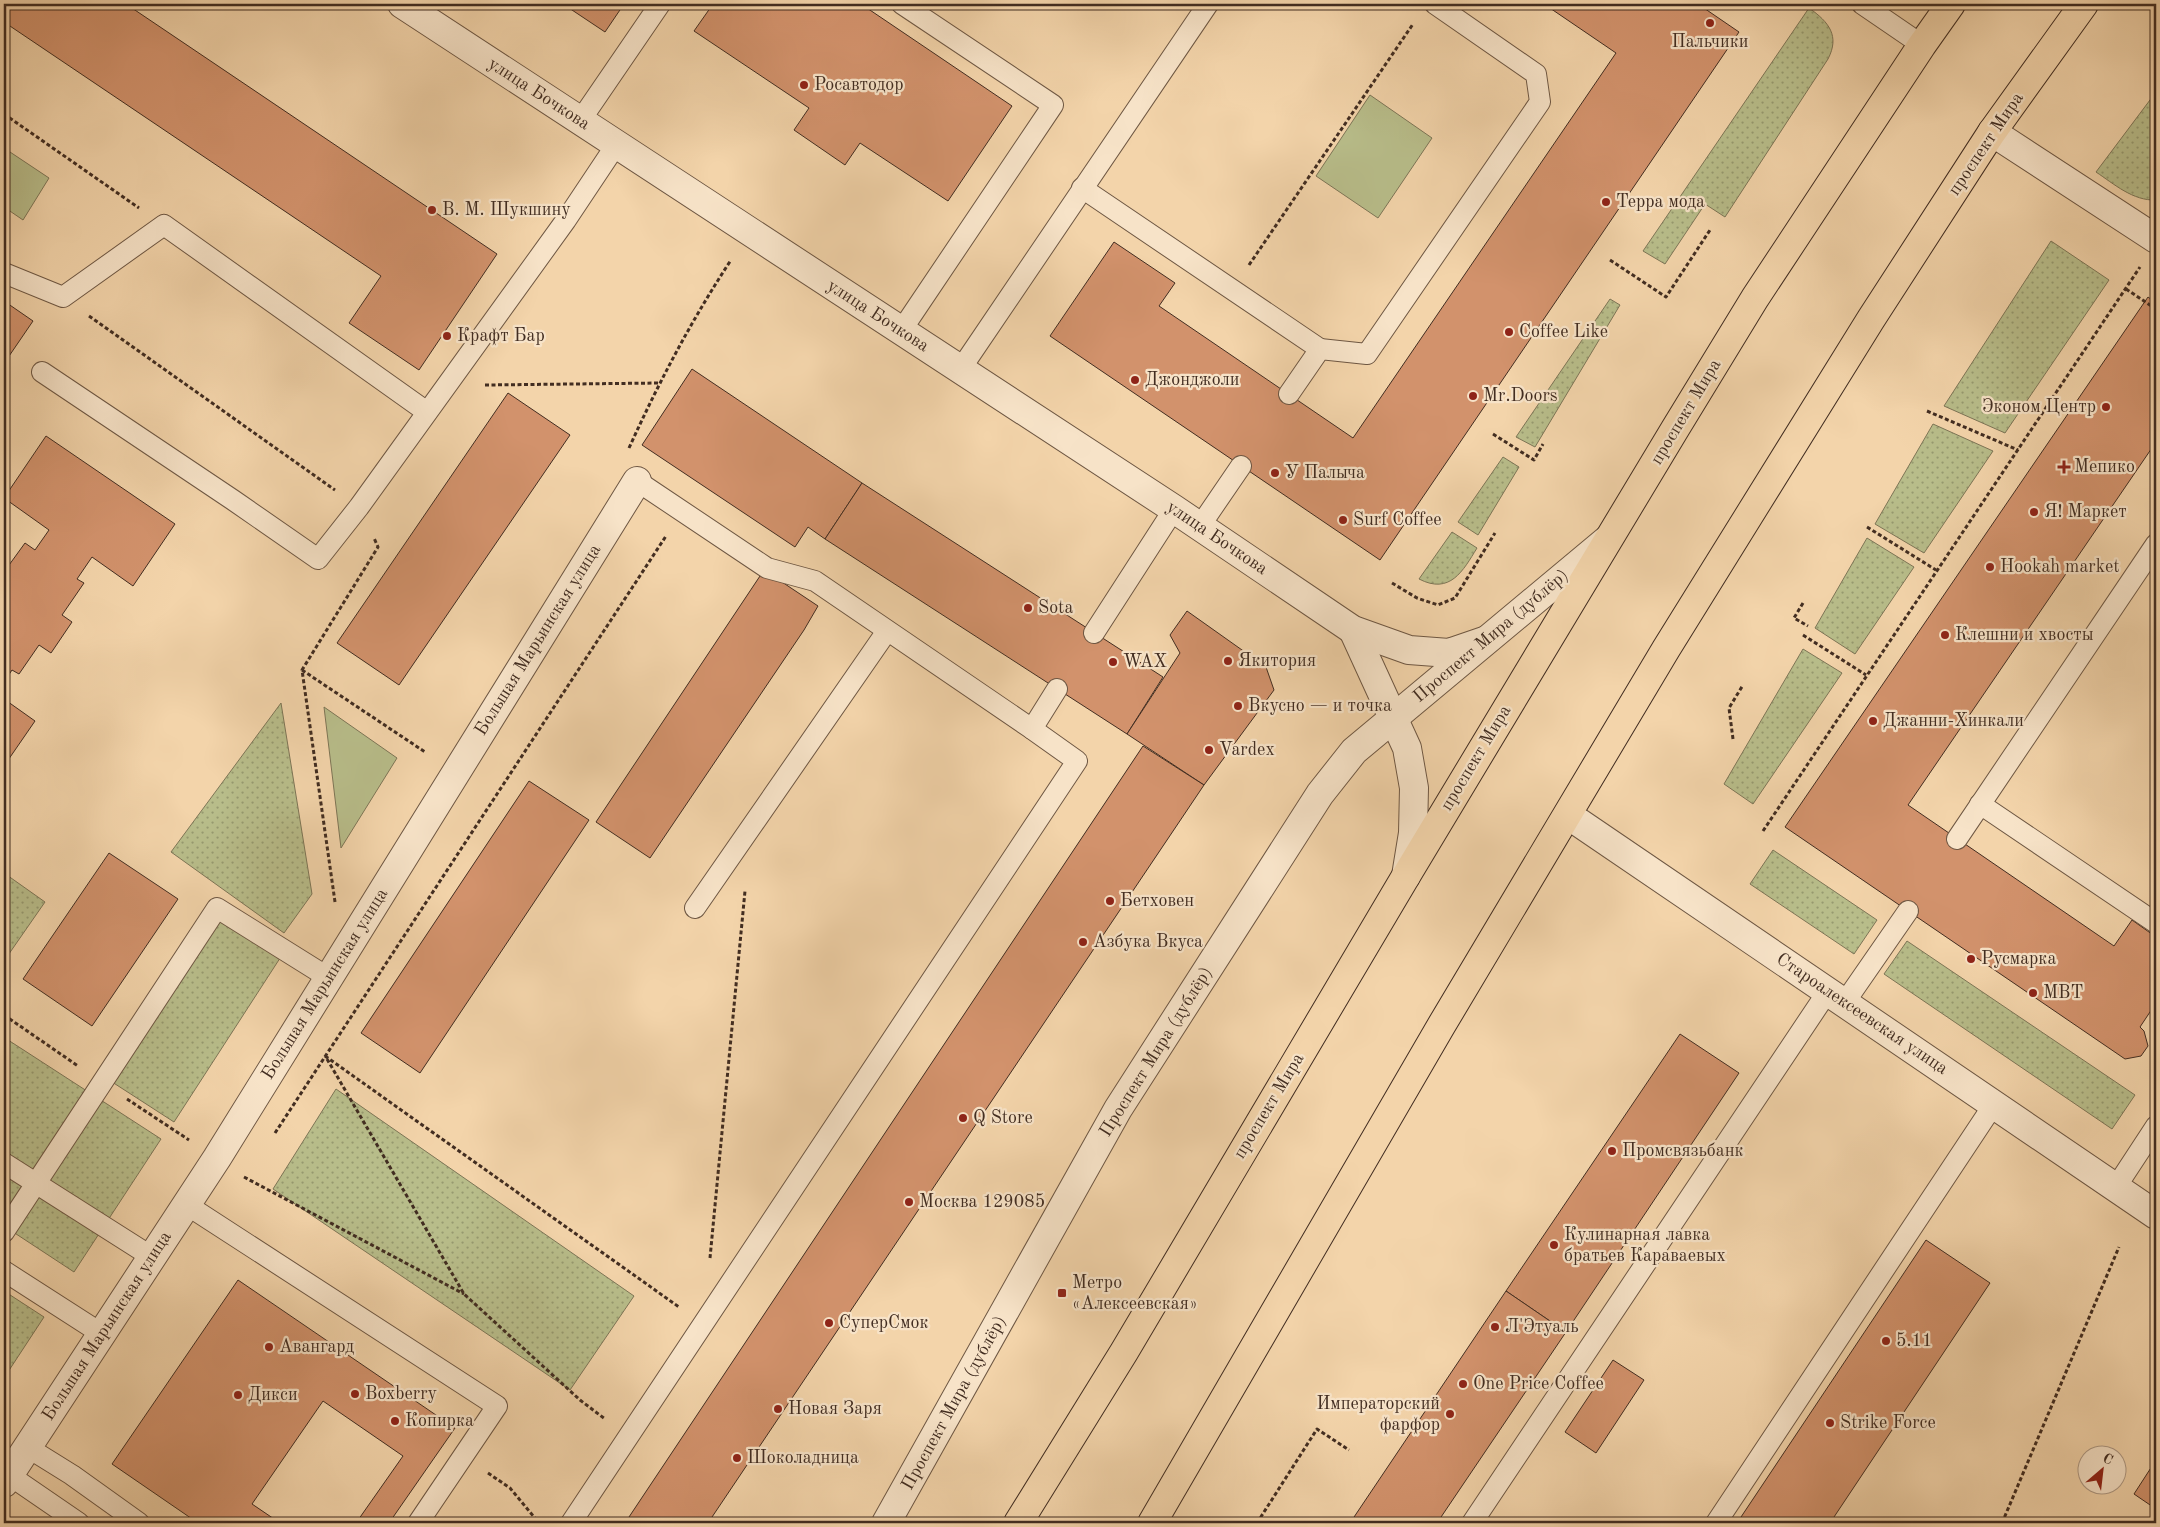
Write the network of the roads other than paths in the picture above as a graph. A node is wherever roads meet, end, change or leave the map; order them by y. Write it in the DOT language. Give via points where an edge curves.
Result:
graph roads {
  1 [pos="402,4"];
  2 [pos="660,4"];
  3 [pos="902,4"];
  4 [pos="1208,4"];
  5 [pos="1435,4"];
  6 [pos="1862,4"];
  7 [pos="1951,4"];
  8 [pos="2084,4"];
  9 [pos="1922,45"];
  10 [pos="580,121"];
  11 [pos="1992,132"];
  12 [pos="616,145"];
  13 [pos="1082,188"];
  14 [pos="2156,239"];
  15 [pos="4,273"];
  16 [pos="901,332"];
  17 [pos="1320,349"];
  18 [pos="960,370"];
  19 [pos="42,372"];
  20 [pos="1289,394"];
  21 [pos="427,412"];
  22 [pos="1241,466"];
  23 [pos="637,481"];
  24 [pos="1174,509"];
  25 [pos="1200,526"];
  26 [pos="1609,538"];
  27 [pos="2156,544"];
  28 [pos="888,630"];
  29 [pos="1353,630"];
  30 [pos="1094,633"];
  31 [pos="1484,642"];
  32 [pos="1057,689"];
  33 [pos="1391,718"];
  34 [pos="1032,729"];
  35 [pos="1980,804"];
  36 [pos="1568,815"];
  37 [pos="1957,839"];
  38 [pos="1406,876"];
  39 [pos="695,908"];
  40 [pos="1908,911"];
  41 [pos="2156,923"];
  42 [pos="328,978"];
  43 [pos="1836,997"];
  44 [pos="1994,1104"];
  45 [pos="2156,1126"];
  46 [pos="4,1163"];
  47 [pos="35,1184"];
  48 [pos="2116,1187"];
  49 [pos="187,1205"];
  50 [pos="2156,1215"];
  51 [pos="4,1232"];
  52 [pos="152,1257"];
  53 [pos="4,1271"];
  54 [pos="102,1334"];
  55 [pos="28,1446"];
  56 [pos="6,1479"];
  57 [pos="79,1523"];
  58 [pos="139,1523"];
  59 [pos="418,1523"];
  60 [pos="571,1523"];
  61 [pos="886,1523"];
  62 [pos="1018,1523"];
  63 [pos="1152,1523"];
  64 [pos="1472,1523"];
  65 [pos="1716,1523"];
  1 -- 10 [label="street, улица Бочкова"];
  2 -- 10 [label="lane"];
  3 -- 16 [label="lane" via="1053,105"];
  4 -- 13 [label="lane"];
  5 -- 17 [label="lane" via="1536,74 1540,102 1367,354"];
  6 -- 9 [label="lane"];
  7 -- 9 [label="main road, проспект Мира"];
  8 -- 11 [label="main road, проспект Мира"];
  9 -- 26 [label="main road, проспект Мира" via="1755,298"];
  10 -- 12 [label="street, улица Бочкова"];
  11 -- 14 [label="street"];
  11 -- 36 [label="main road, проспект Мира" via="1697,598"];
  12 -- 16 [label="street, улица Бочкова"];
  12 -- 21 [label="lane" via="566,220"];
  13 -- 17 [label="lane"];
  13 -- 18 [label="lane"];
  15 -- 21 [label="lane" via="63,297 164,225"];
  16 -- 18 [label="street, улица Бочкова"];
  17 -- 20 [label="lane"];
  18 -- 24 [label="street, улица Бочкова"];
  19 -- 21 [label="lane" via="318,559"];
  22 -- 25 [label="lane"];
  23 -- 28 [label="lane" via="767,568 815,581"];
  23 -- 42 [label="street, Большая Марьинская улица"];
  24 -- 25 [label="street, улица Бочкова"];
  24 -- 30 [label="lane"];
  25 -- 29 [label="street, улица Бочкова"];
  26 -- 31 [label="street, Проспект Мира (дублёр)"];
  26 -- 38 [label="main road, проспект Мира"];
  27 -- 35 [label="lane"];
  28 -- 34 [label="lane"];
  28 -- 39 [label="lane"];
  29 -- 31 [label="street, улица Бочкова" via="1409,650 1449,653"];
  29 -- 33 [label="street"];
  31 -- 33 [label="street, Проспект Мира (дублёр)"];
  32 -- 34 [label="lane"];
  33 -- 38 [label="street" via="1407,748 1414,788 1413,833"];
  33 -- 61 [label="street, Проспект Мира (дублёр)" via="1354,751 1320,794 1118,1109"];
  34 -- 60 [label="lane" via="1077,761"];
  35 -- 37 [label="lane"];
  35 -- 41 [label="lane"];
  36 -- 43 [label="street, Староалексеевская улица"];
  36 -- 63 [label="main road, проспект Мира" via="1441,1026"];
  38 -- 62 [label="main road, проспект Мира" via="1129,1344"];
  40 -- 43 [label="lane"];
  42 -- 47 [label="lane" via="217,908"];
  42 -- 49 [label="street, Большая Марьинская улица"];
  43 -- 44 [label="street, Староалексеевская улица"];
  43 -- 64 [label="lane"];
  44 -- 48 [label="street, Староалексеевская улица"];
  44 -- 65 [label="lane"];
  45 -- 48 [label="lane"];
  46 -- 47 [label="lane"];
  47 -- 51 [label="lane"];
  47 -- 52 [label="lane"];
  48 -- 50 [label="street, Староалексеевская улица"];
  49 -- 52 [label="street, Большая Марьинская улица"];
  49 -- 59 [label="lane" via="497,1406"];
  52 -- 54 [label="street, Большая Марьинская улица"];
  53 -- 54 [label="lane"];
  54 -- 55 [label="street, Большая Марьинская улица"];
  55 -- 56 [label="street, Большая Марьинская улица"];
  55 -- 58 [label="lane"];
  56 -- 57 [label="lane"];
}
